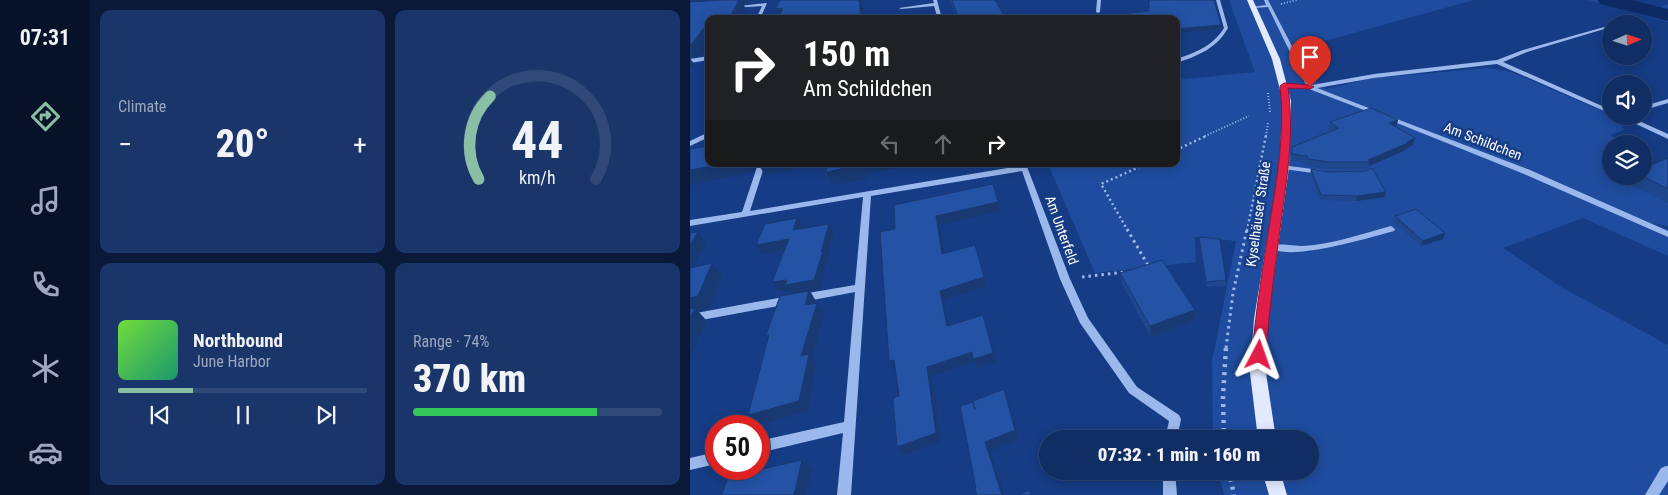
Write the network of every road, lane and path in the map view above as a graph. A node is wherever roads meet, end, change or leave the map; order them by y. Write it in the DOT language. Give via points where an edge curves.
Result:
graph roads {
  1 [pos="1099,0"];
  2 [pos="1218,0"];
  3 [pos="1250,0"];
  4 [pos="1266,0"];
  5 [pos="935,2"];
  6 [pos="1269,6"];
  7 [pos="728,7"];
  8 [pos="1253,7"];
  9 [pos="901,8"];
  10 [pos="1098,12"];
  11 [pos="760,15"];
  12 [pos="939,15"];
  13 [pos="1602,28"];
  14 [pos="705,59"];
  15 [pos="1180,60"];
  16 [pos="690,61"];
  17 [pos="1498,62"];
  18 [pos="1267,85"];
  19 [pos="1284,86"];
  20 [pos="1310,87"];
  21 [pos="1668,101"];
  22 [pos="1652,106"];
  23 [pos="1602,108"];
  24 [pos="1249,116"];
  25 [pos="1642,125"];
  26 [pos="705,136"];
  27 [pos="1668,137"];
  28 [pos="690,144"];
  29 [pos="1180,148"];
  30 [pos="760,167"];
  31 [pos="1018,167"];
  32 [pos="1023,167"];
  33 [pos="1139,167"];
  34 [pos="1284,167"];
  35 [pos="1328,173"];
  36 [pos="868,195"];
  37 [pos="745,214"];
  38 [pos="690,223"];
  39 [pos="1391,229"];
  40 [pos="1668,234"];
  41 [pos="1273,248"];
  42 [pos="1142,270"];
  43 [pos="1132,272"];
  44 [pos="1065,280"];
  45 [pos="860,288"];
  46 [pos="696,316"];
  47 [pos="849,426"];
  48 [pos="1173,430"];
  49 [pos="1223,430"];
  50 [pos="1266,430"];
  51 [pos="770,445"];
  52 [pos="705,461"];
  53 [pos="690,464"];
  54 [pos="1668,472"];
  55 [pos="1169,480"];
  56 [pos="1232,480"];
  57 [pos="1274,480"];
  58 [pos="844,495"];
  59 [pos="1170,495"];
  60 [pos="1234,495"];
  61 [pos="1278,495"];
  62 [pos="1652,495"];
  1 -- 10 [label="street"];
  2 -- 15 [label="street" via="1226,28 1221,37 1192,56"];
  3 -- 8 [label="main road, Kyselhäuser Straße"];
  4 -- 6 [label="street"];
  5 -- 9 [label="street"];
  5 -- 12 [label="street"];
  6 -- 8 [label="street"];
  6 -- 20 [label="street"];
  7 -- 11 [label="street" via="765,4"];
  8 -- 19 [label="main road, Kyselhäuser Straße"];
  13 -- 17 [label="street"];
  14 -- 16 [label="street"];
  17 -- 20 [label="street"];
  17 -- 23 [label="street"];
  18 -- 49 [label="path" via="1270,114 1264,154 1233,295 1223,369"];
  19 -- 20 [label="street, Am Schildchen"];
  19 -- 34 [label="main road, Kyselhäuser Straße" via="1287,114"];
  20 -- 40 [label="street, Am Schildchen" via="1526,172"];
  21 -- 22 [label="street"];
  24 -- 29 [label="path"];
  25 -- 27 [label="street"];
  26 -- 28 [label="street"];
  30 -- 37 [label="street"];
  31 -- 36 [label="street, Am Unterfeld"];
  32 -- 44 [label="street, Am Unterfeld"];
  33 -- 42 [label="path" via="1101,184 1151,269"];
  34 -- 35 [label="street"];
  34 -- 41 [label="main road, Kyselhäuser Straße"];
  36 -- 37 [label="street, Am Unterfeld"];
  36 -- 45 [label="street"];
  37 -- 38 [label="street, Am Unterfeld"];
  39 -- 41 [label="street" via="1314,248"];
  41 -- 50 [label="main road, Kyselhäuser Straße" via="1261,319 1258,373"];
  43 -- 44 [label="path"];
  44 -- 48 [label="street, Am Unterfeld" via="1084,320 1133,390 1175,419"];
  45 -- 46 [label="street"];
  45 -- 47 [label="street"];
  47 -- 51 [label="street"];
  47 -- 58 [label="street"];
  52 -- 53 [label="street"];
  54 -- 62 [label="street"];
  55 -- 59 [label="street"];
  56 -- 60 [label="path"];
  57 -- 61 [label="main road"];
}
